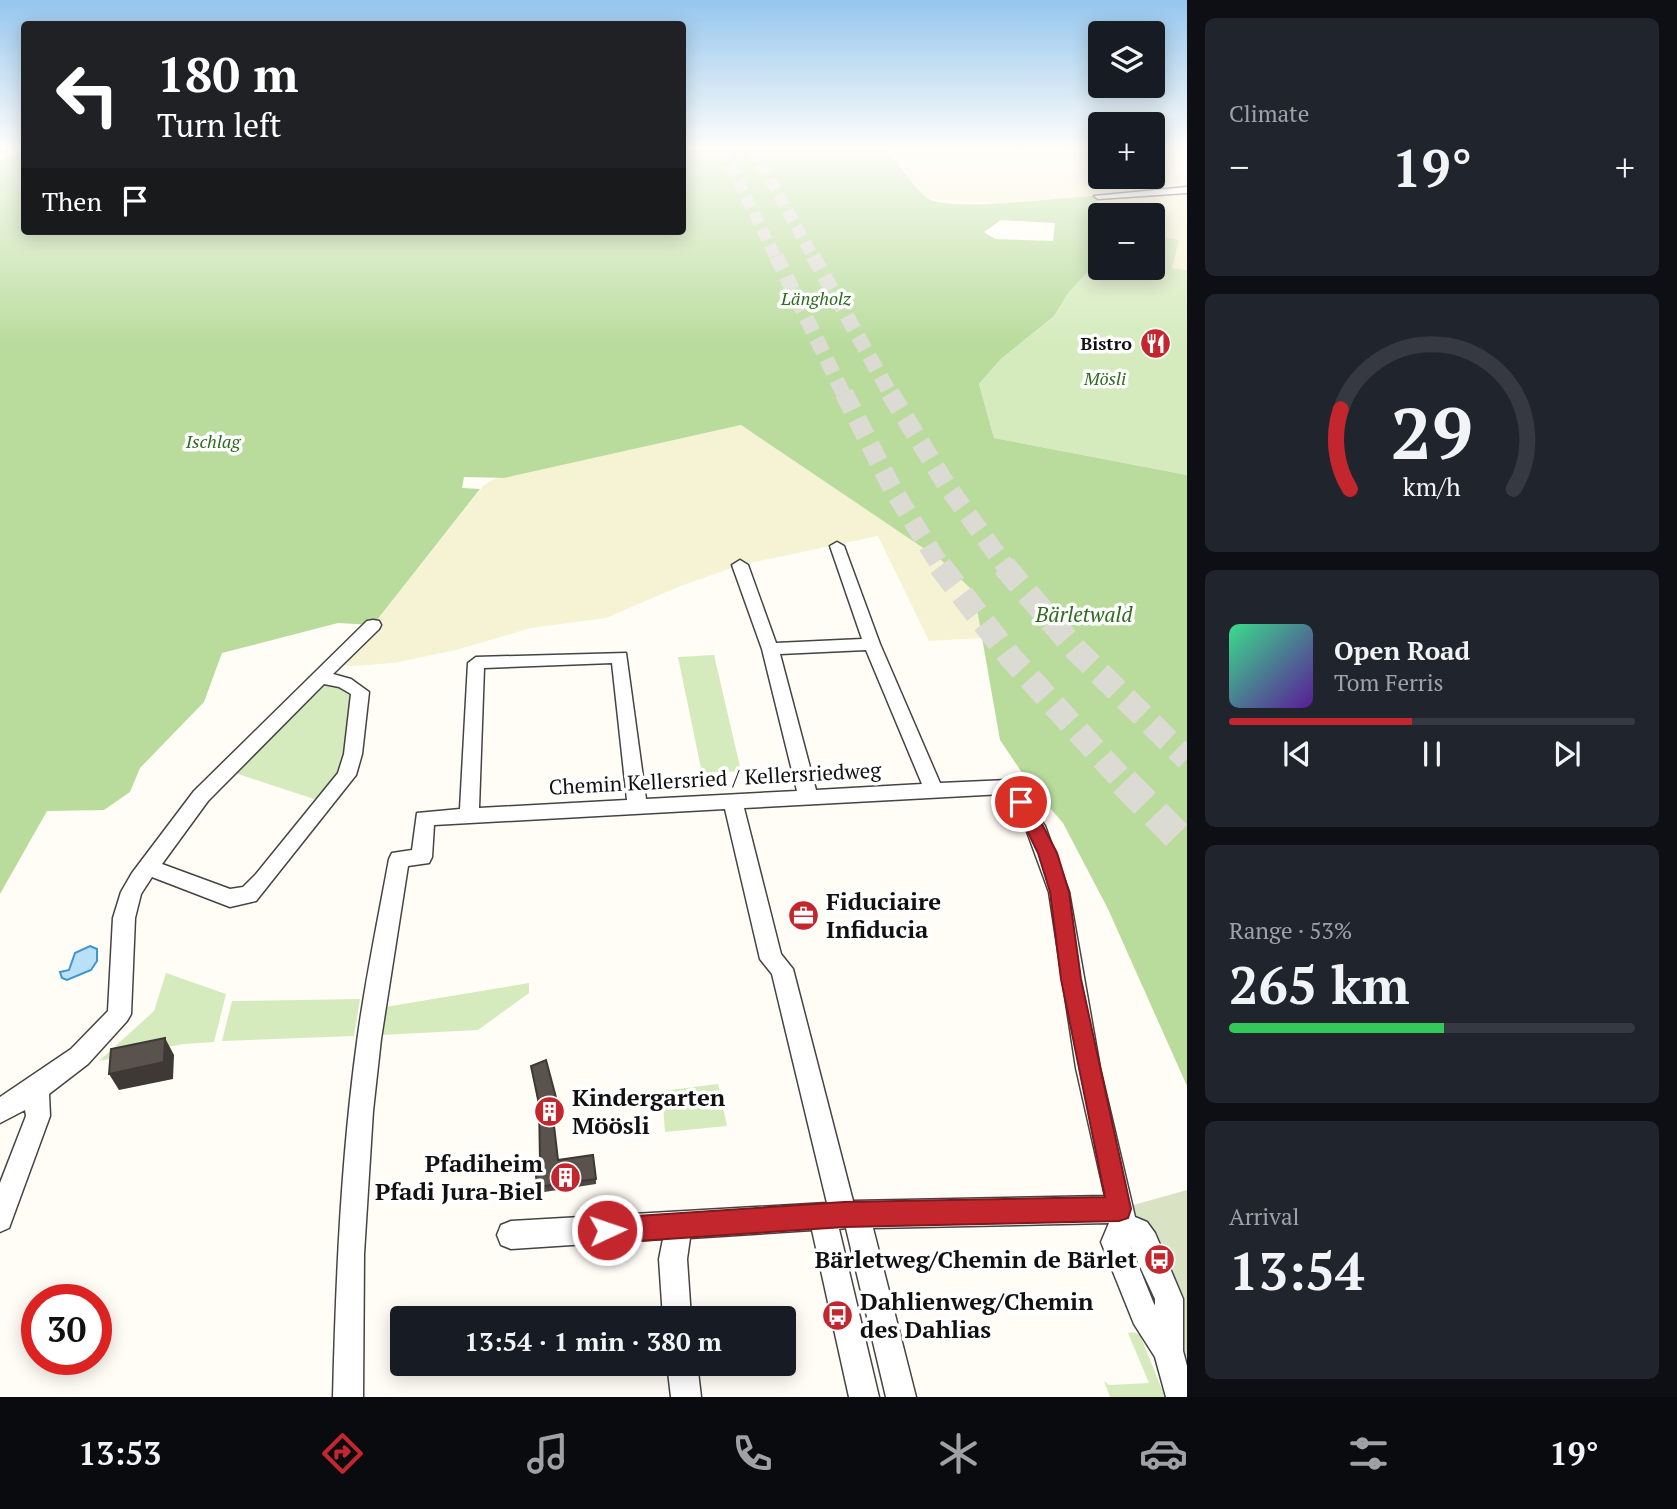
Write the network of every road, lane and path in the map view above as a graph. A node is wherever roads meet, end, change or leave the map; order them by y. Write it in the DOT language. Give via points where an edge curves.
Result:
graph roads {
  1 [pos="837,547"];
  2 [pos="740,565"];
  3 [pos="373,625"];
  4 [pos="872,645"];
  5 [pos="770,649"];
  6 [pos="320,677"];
  7 [pos="933,789"];
  8 [pos="808,796"];
  9 [pos="733,802"];
  10 [pos="637,807"];
  11 [pos="469,815"];
  12 [pos="148,867"];
  13 [pos="36,1089"];
  14 [pos="0,1111"];
  15 [pos="841,1215"];
  16 [pos="1121,1217"];
  17 [pos="0,1219"];
  18 [pos="679,1226"];
  19 [pos="511,1235"];
  20 [pos="676,1306"];
  21 [pos="684,1376"];
  22 [pos="348,1397"];
  23 [pos="687,1397"];
  24 [pos="864,1397"];
  25 [pos="901,1397"];
  26 [pos="1181,1397"];
  1 -- 4 [label="street"];
  2 -- 5 [label="street"];
  3 -- 6 [label="street"];
  4 -- 5 [label="street"];
  4 -- 7 [label="street"];
  5 -- 8 [label="street"];
  6 -- 12 [label="street" via="201,796"];
  6 -- 12 [label="street" via="345,683 361,696 347,775 263,880 249,895 230,898"];
  7 -- 8 [label="street, Chemin Kellersried / Kellersriedweg"];
  7 -- 16 [label="street, Chemin Kellersried / Kellersriedweg" via="1008,787 1021,802 1047,853 1059,892 1071,979"];
  8 -- 9 [label="street, Chemin Kellersried / Kellersriedweg"];
  9 -- 10 [label="street, Chemin Kellersried / Kellersriedweg"];
  9 -- 15 [label="street" via="771,959 782,969"];
  10 -- 11 [label="street, Chemin Kellersried / Kellersriedweg"];
  10 -- 11 [label="street" via="620,657 476,663"];
  11 -- 22 [label="street, Chemin Kellersried / Kellersriedweg" via="424,818 422,857 399,859 369,1039 350,1254"];
  12 -- 13 [label="street" via="125,908 119,1014 92,1048"];
  13 -- 14 [label="street"];
  13 -- 17 [label="street" via="38,1116"];
  15 -- 16 [label="street"];
  15 -- 18 [label="street"];
  15 -- 24 [label="street"];
  15 -- 25 [label="street"];
  16 -- 26 [label="street" via="1115,1242 1144,1314 1168,1350"];
  18 -- 19 [label="street"];
  18 -- 20 [label="street" via="673,1259"];
  21 -- 23 [label="street"];
}
